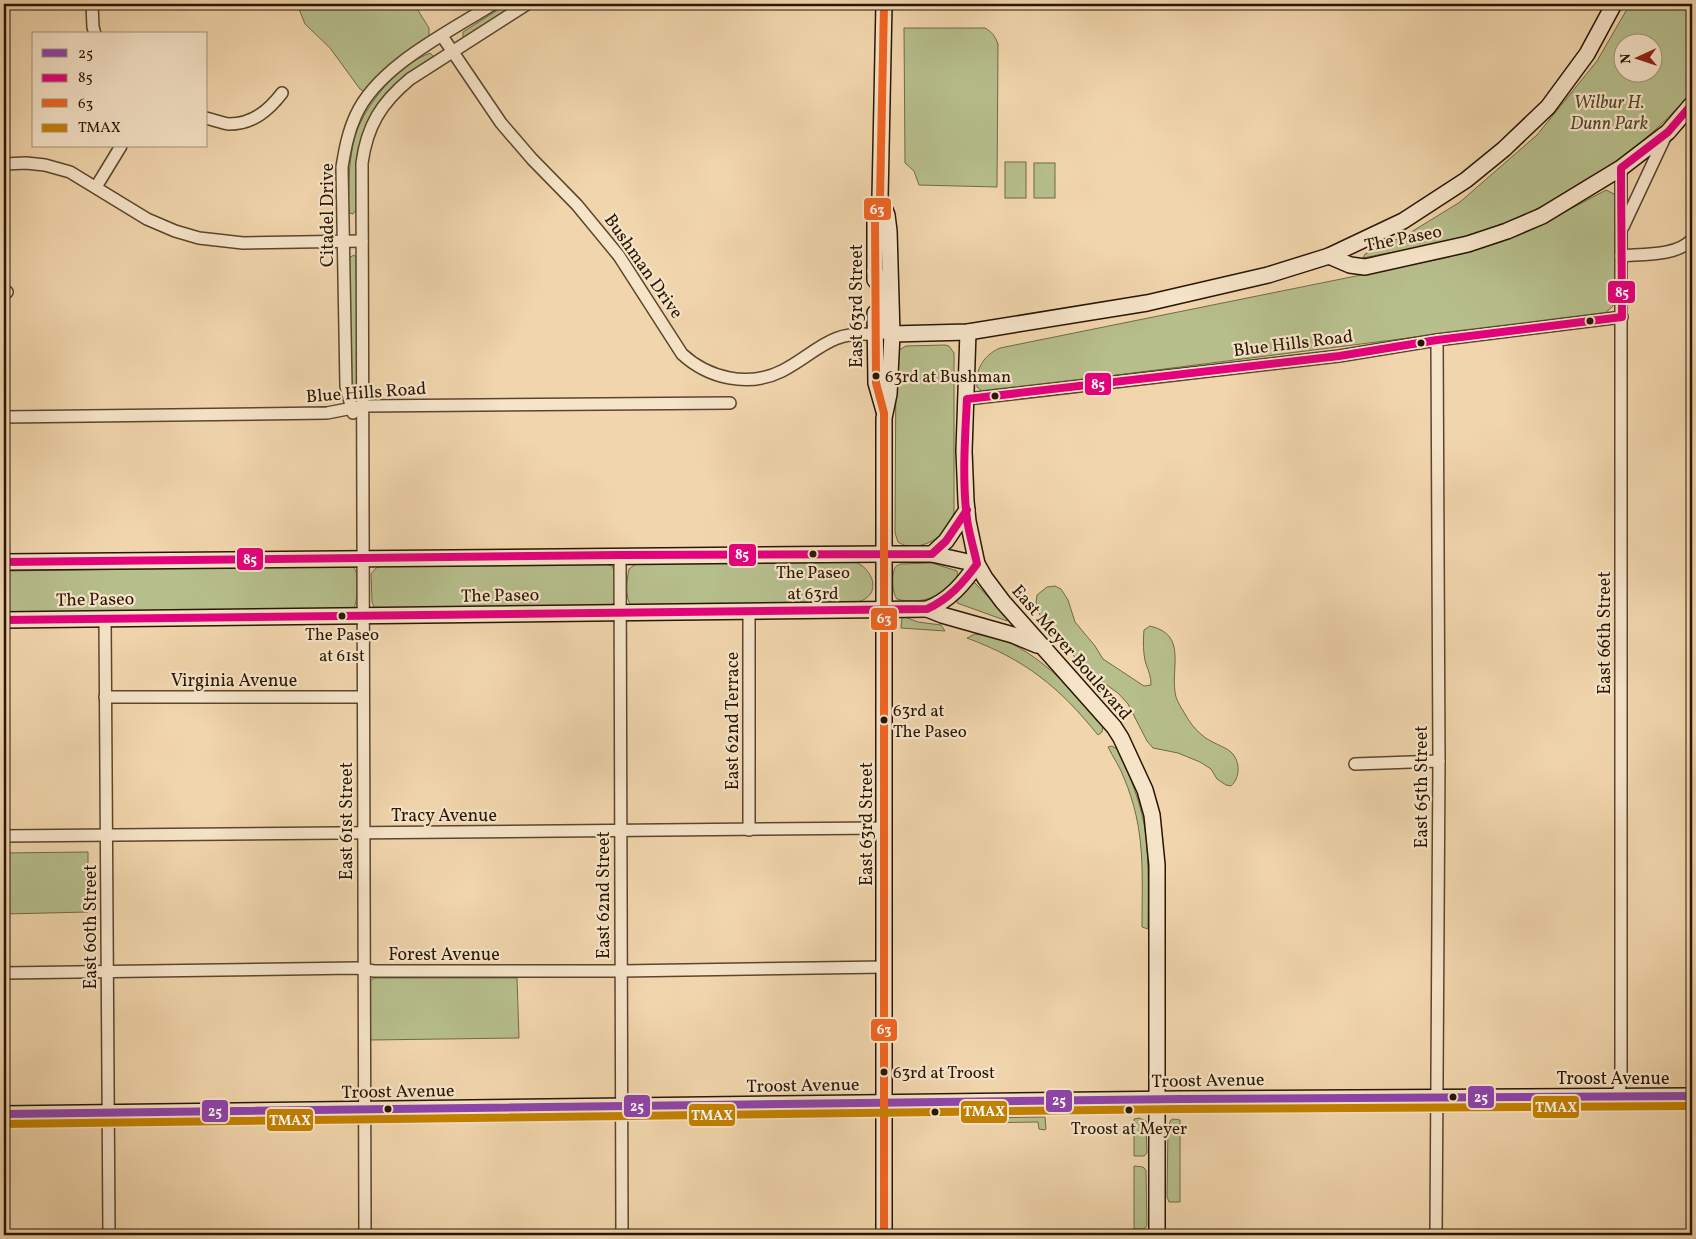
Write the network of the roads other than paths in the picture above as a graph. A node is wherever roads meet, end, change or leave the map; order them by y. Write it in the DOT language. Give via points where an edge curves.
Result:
graph roads {
  1 [pos="92,4"];
  2 [pos="493,4"];
  3 [pos="527,4"];
  4 [pos="884,4"];
  5 [pos="1614,4"];
  6 [pos="94,32"];
  7 [pos="442,36"];
  8 [pos="453,51"];
  9 [pos="282,93"];
  10 [pos="1692,104"];
  11 [pos="208,119"];
  12 [pos="1668,132"];
  13 [pos="120,148"];
  14 [pos="4,164"];
  15 [pos="1621,168"];
  16 [pos="96,188"];
  17 [pos="880,198"];
  18 [pos="1621,231"];
  19 [pos="1692,239"];
  20 [pos="344,241"];
  21 [pos="362,241"];
  22 [pos="1329,256"];
  23 [pos="1621,256"];
  24 [pos="875,271"];
  25 [pos="1622,316"];
  26 [pos="968,332"];
  27 [pos="892,334"];
  28 [pos="875,336"];
  29 [pos="1438,340"];
  30 [pos="889,394"];
  31 [pos="967,399"];
  32 [pos="730,403"];
  33 [pos="363,406"];
  34 [pos="351,408"];
  35 [pos="884,412"];
  36 [pos="4,417"];
  37 [pos="362,432"];
  38 [pos="967,510"];
  39 [pos="884,554"];
  40 [pos="932,554"];
  41 [pos="620,555"];
  42 [pos="363,558"];
  43 [pos="4,562"];
  44 [pos="977,564"];
  45 [pos="927,609"];
  46 [pos="884,610"];
  47 [pos="620,612"];
  48 [pos="749,612"];
  49 [pos="364,615"];
  50 [pos="105,618"];
  51 [pos="4,620"];
  52 [pos="1042,647"];
  53 [pos="105,697"];
  54 [pos="363,697"];
  55 [pos="1439,761"];
  56 [pos="1355,764"];
  57 [pos="884,828"];
  58 [pos="749,830"];
  59 [pos="621,832"];
  60 [pos="364,833"];
  61 [pos="107,835"];
  62 [pos="4,836"];
  63 [pos="885,967"];
  64 [pos="364,970"];
  65 [pos="621,971"];
  66 [pos="108,972"];
  67 [pos="4,973"];
  68 [pos="1692,1096"];
  69 [pos="1617,1097"];
  70 [pos="1437,1098"];
  71 [pos="1158,1100"];
  72 [pos="885,1103"];
  73 [pos="622,1106"];
  74 [pos="365,1110"];
  75 [pos="108,1113"];
  76 [pos="4,1114"];
  77 [pos="109,1235"];
  78 [pos="365,1235"];
  79 [pos="622,1235"];
  80 [pos="884,1235"];
  81 [pos="1157,1235"];
  82 [pos="1436,1235"];
  1 -- 6 [label="street"];
  2 -- 7 [label="street, Citadel Drive"];
  3 -- 8 [label="street, Citadel Drive"];
  4 -- 17 [label="main road, East 63rd Street"];
  5 -- 22 [label="main road" via="1588,54 1548,107 1504,149 1466,180 1403,222"];
  7 -- 8 [label="street, Bushman Drive"];
  7 -- 20 [label="street, Citadel Drive" via="387,73 356,114 345,145 342,167"];
  8 -- 21 [label="street, Citadel Drive" via="392,94 376,116 364,144"];
  8 -- 28 [label="street, Bushman Drive" via="501,123 612,247 682,354 703,370 724,377 756,379 781,371 828,341 850,335"];
  9 -- 11 [label="street" via="273,106 245,122 229,124"];
  10 -- 12 [label="main road, The Paseo"];
  12 -- 15 [label="main road, The Paseo"];
  12 -- 18 [label="street"];
  13 -- 16 [label="street"];
  14 -- 16 [label="street" via="45,165 70,172"];
  15 -- 18 [label="street, East 66th Street"];
  15 -- 22 [label="main road, The Paseo" via="1542,216 1468,244 1365,267"];
  16 -- 20 [label="street" via="147,219 199,238 243,242"];
  17 -- 24 [label="main road, East 63rd Street" via="874,218"];
  17 -- 27 [label="main road, East 63rd Street" via="887,214 889,232"];
  18 -- 23 [label="street, East 66th Street"];
  19 -- 23 [label="street" via="1674,251"];
  20 -- 21 [label="street"];
  20 -- 34 [label="street, Citadel Drive" via="346,386"];
  21 -- 33 [label="street, Citadel Drive"];
  22 -- 26 [label="main road" via="1268,275 1147,303"];
  23 -- 25 [label="street, East 66th Street"];
  24 -- 27 [label="main road" via="884,328"];
  24 -- 28 [label="main road, East 63rd Street"];
  25 -- 29 [label="street, Blue Hills Road"];
  25 -- 69 [label="street, East 66th Street" via="1621,1082"];
  26 -- 27 [label="main road"];
  26 -- 31 [label="main road, East Meyer Boulevard"];
  27 -- 30 [label="main road, East 63rd Street"];
  28 -- 30 [label="main road" via="884,349 883,367"];
  28 -- 35 [label="main road, East 63rd Street" via="876,383"];
  29 -- 31 [label="street, Blue Hills Road" via="1339,356"];
  29 -- 55 [label="street, East 65th Street"];
  30 -- 35 [label="main road, East 63rd Street"];
  31 -- 38 [label="main road, East Meyer Boulevard" via="964,451"];
  32 -- 33 [label="street, Blue Hills Road"];
  33 -- 34 [label="street, Blue Hills Road"];
  33 -- 37 [label="street, East 61st Street"];
  34 -- 36 [label="street, Blue Hills Road" via="327,413"];
  34 -- 37 [label="street, Citadel Drive"];
  35 -- 39 [label="main road, East 63rd Street"];
  37 -- 42 [label="street, East 61st Street"];
  38 -- 40 [label="main road" via="946,541"];
  38 -- 44 [label="main road, East Meyer Boulevard"];
  39 -- 40 [label="main road"];
  39 -- 41 [label="main road"];
  39 -- 46 [label="main road, East 63rd Street"];
  40 -- 44 [label="main road"];
  41 -- 42 [label="main road"];
  41 -- 47 [label="street, East 62nd Street"];
  42 -- 43 [label="main road"];
  42 -- 49 [label="street, East 61st Street"];
  44 -- 45 [label="main road, The Paseo" via="966,580 941,604"];
  44 -- 52 [label="main road, East Meyer Boulevard" via="1003,602"];
  45 -- 46 [label="main road, The Paseo"];
  45 -- 52 [label="main road" via="1013,634"];
  46 -- 48 [label="main road, The Paseo"];
  46 -- 57 [label="main road, East 63rd Street"];
  47 -- 48 [label="main road, The Paseo"];
  47 -- 49 [label="main road, The Paseo"];
  47 -- 59 [label="street, East 62nd Street"];
  48 -- 58 [label="street, East 62nd Terrace"];
  49 -- 50 [label="main road, The Paseo"];
  49 -- 54 [label="street, East 61st Street"];
  50 -- 51 [label="main road, The Paseo"];
  50 -- 53 [label="street, East 60th Street"];
  52 -- 71 [label="main road, East Meyer Boulevard" via="1117,732 1134,762 1152,815 1157,865"];
  53 -- 54 [label="street, Virginia Avenue"];
  53 -- 61 [label="street, East 60th Street"];
  54 -- 60 [label="street, East 61st Street"];
  55 -- 56 [label="street"];
  55 -- 70 [label="street, East 65th Street"];
  57 -- 58 [label="street, Tracy Avenue"];
  57 -- 63 [label="main road, East 63rd Street"];
  58 -- 59 [label="street, Tracy Avenue"];
  59 -- 60 [label="street, Tracy Avenue"];
  59 -- 65 [label="street, East 62nd Street"];
  60 -- 61 [label="street, Tracy Avenue"];
  60 -- 64 [label="street, East 61st Street"];
  61 -- 62 [label="street, Tracy Avenue"];
  61 -- 66 [label="street, East 60th Street"];
  63 -- 65 [label="street, Forest Avenue"];
  63 -- 72 [label="main road, East 63rd Street"];
  64 -- 65 [label="street, Forest Avenue"];
  64 -- 66 [label="street, Forest Avenue"];
  64 -- 74 [label="street, East 61st Street"];
  65 -- 73 [label="street, East 62nd Street"];
  66 -- 67 [label="street, Forest Avenue"];
  66 -- 75 [label="street, East 60th Street"];
  68 -- 69 [label="main road, Troost Avenue"];
  69 -- 70 [label="main road, Troost Avenue"];
  70 -- 71 [label="main road, Troost Avenue"];
  70 -- 82 [label="street, East 65th Street"];
  71 -- 72 [label="main road, Troost Avenue"];
  71 -- 81 [label="main road, East Meyer Boulevard"];
  72 -- 73 [label="main road, Troost Avenue"];
  72 -- 80 [label="main road, East 63rd Street"];
  73 -- 74 [label="main road, Troost Avenue"];
  73 -- 79 [label="street, East 62nd Street"];
  74 -- 75 [label="main road, Troost Avenue"];
  74 -- 78 [label="street, East 61st Street"];
  75 -- 76 [label="main road, Troost Avenue"];
  75 -- 77 [label="street, East 60th Street"];
}
